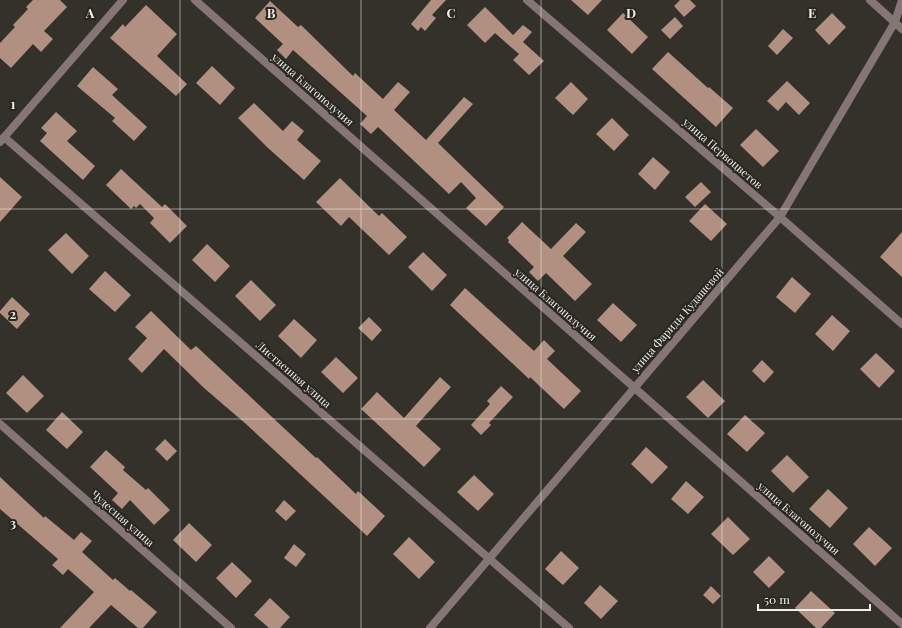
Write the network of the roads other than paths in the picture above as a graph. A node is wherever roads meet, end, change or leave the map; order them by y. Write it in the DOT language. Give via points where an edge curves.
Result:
graph roads {
  1 [pos="123,0"];
  2 [pos="195,0"];
  3 [pos="527,0"];
  4 [pos="870,0"];
  5 [pos="902,0"];
  6 [pos="895,22"];
  7 [pos="902,29"];
  8 [pos="2,139"];
  9 [pos="780,217"];
  10 [pos="902,324"];
  11 [pos="634,387"];
  12 [pos="0,424"];
  13 [pos="489,558"];
  14 [pos="902,624"];
  15 [pos="232,628"];
  16 [pos="430,628"];
  17 [pos="569,628"];
  1 -- 8 [label="street"];
  2 -- 11 [label="street, улица Благополучия"];
  3 -- 9 [label="street, улица Первоцветов"];
  4 -- 6 [label="street"];
  5 -- 6 [label="street, улица Фариды Кудашевой"];
  6 -- 7 [label="street"];
  6 -- 9 [label="street, улица Фариды Кудашевой"];
  8 -- 13 [label="street, Лиственная улица"];
  9 -- 10 [label="street, улица Первоцветов"];
  9 -- 11 [label="street, улица Фариды Кудашевой"];
  11 -- 13 [label="street, улица Фариды Кудашевой"];
  11 -- 14 [label="street, улица Благополучия"];
  12 -- 15 [label="street, Чудесная улица"];
  13 -- 16 [label="street, улица Фариды Кудашевой"];
  13 -- 17 [label="street, Лиственная улица"];
}
